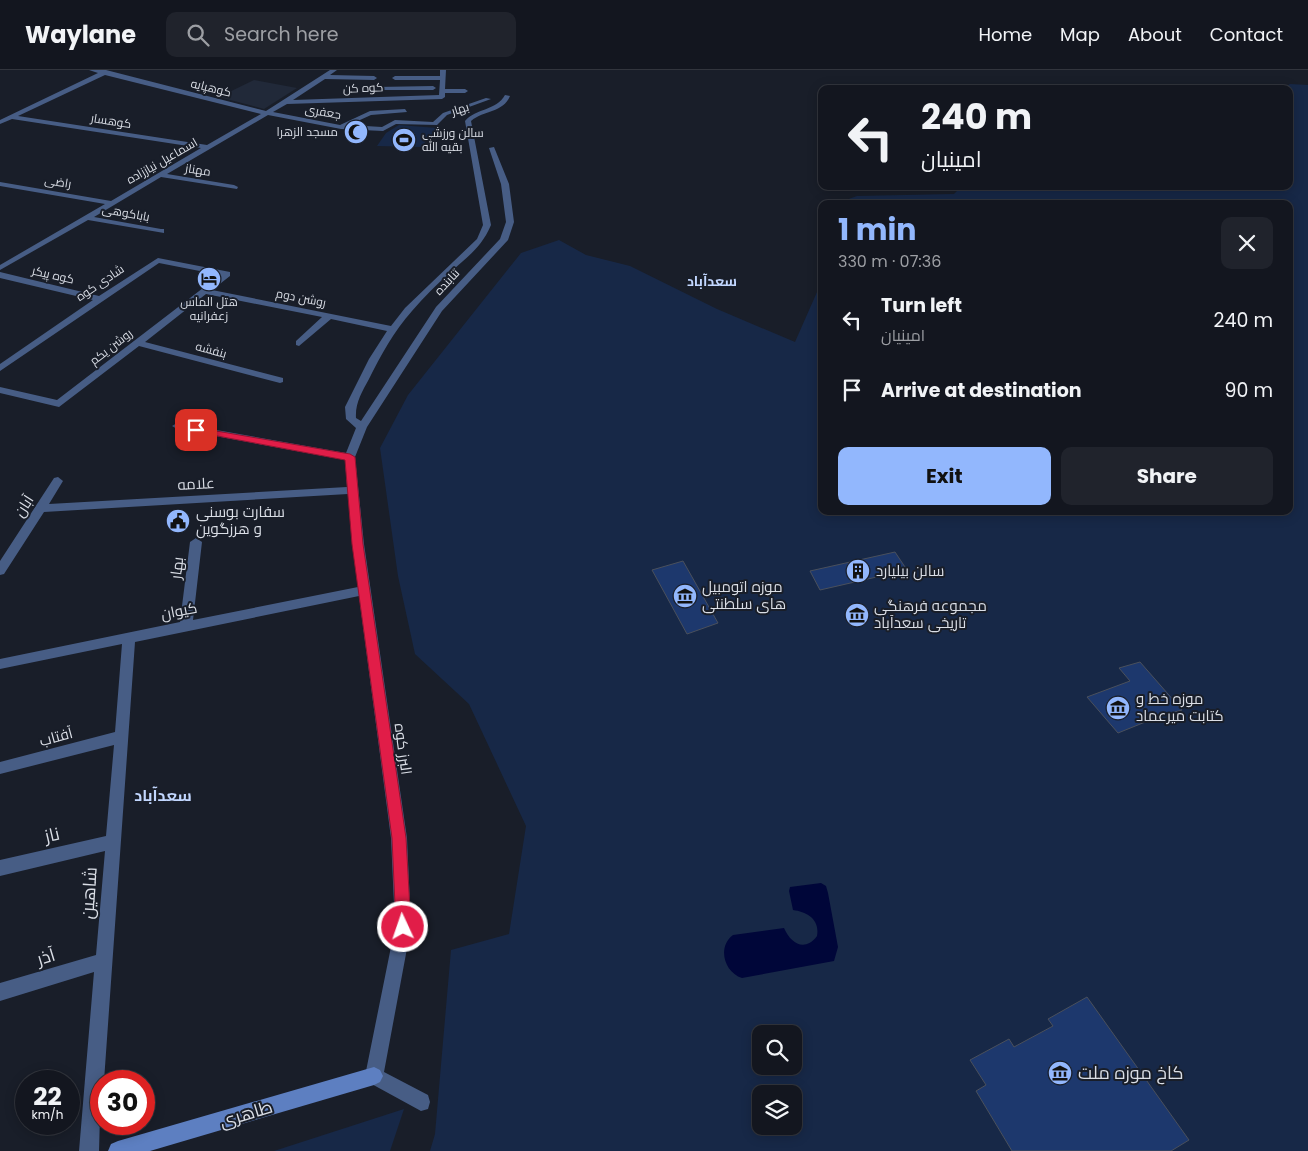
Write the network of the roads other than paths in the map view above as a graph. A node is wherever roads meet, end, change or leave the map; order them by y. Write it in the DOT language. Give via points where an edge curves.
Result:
graph roads {
  1 [pos="92,70"];
  2 [pos="334,70"];
  3 [pos="443,70"];
  4 [pos="108,72"];
  5 [pos="324,77"];
  6 [pos="374,78"];
  7 [pos="395,78"];
  8 [pos="443,78"];
  9 [pos="381,82"];
  10 [pos="433,88"];
  11 [pos="376,89"];
  12 [pos="465,91"];
  13 [pos="442,94"];
  14 [pos="507,96"];
  15 [pos="368,99"];
  16 [pos="488,99"];
  17 [pos="286,102"];
  18 [pos="405,111"];
  19 [pos="266,113"];
  20 [pos="0,117"];
  21 [pos="440,117"];
  22 [pos="10,118"];
  23 [pos="454,120"];
  24 [pos="0,122"];
  25 [pos="341,127"];
  26 [pos="207,147"];
  27 [pos="492,148"];
  28 [pos="160,175"];
  29 [pos="0,184"];
  30 [pos="234,186"];
  31 [pos="112,203"];
  32 [pos="87,218"];
  33 [pos="161,231"];
  34 [pos="2,265"];
  35 [pos="227,274"];
  36 [pos="0,275"];
  37 [pos="204,291"];
  38 [pos="99,299"];
  39 [pos="329,316"];
  40 [pos="393,329"];
  41 [pos="137,343"];
  42 [pos="298,343"];
  43 [pos="0,368"];
  44 [pos="280,380"];
  45 [pos="0,390"];
  46 [pos="177,426"];
  47 [pos="362,427"];
  48 [pos="350,457"];
  49 [pos="58,481"];
  50 [pos="353,490"];
  51 [pos="40,508"];
  52 [pos="196,542"];
  53 [pos="0,572"];
  54 [pos="364,590"];
  55 [pos="186,627"];
  56 [pos="129,638"];
  57 [pos="0,664"];
  58 [pos="121,737"];
  59 [pos="0,768"];
  60 [pos="113,842"];
  61 [pos="0,868"];
  62 [pos="104,960"];
  63 [pos="0,992"];
  64 [pos="374,1076"];
  65 [pos="421,1102"];
  66 [pos="90,1151"];
  67 [pos="118,1151"];
  1 -- 4 [label="street, کوهپایه"];
  2 -- 5 [label="street, اسماعیل نیاززاده"];
  3 -- 8 [label="street"];
  4 -- 19 [label="street, کوهپایه"];
  4 -- 22 [label="street"];
  5 -- 6 [label="street"];
  5 -- 17 [label="street, اسماعیل نیاززاده"];
  7 -- 8 [label="street"];
  8 -- 13 [label="street"];
  9 -- 11 [label="street"];
  10 -- 11 [label="street"];
  11 -- 15 [label="street"];
  12 -- 13 [label="street, کوه کن"];
  13 -- 15 [label="street, کوه کن"];
  14 -- 40 [label="street" via="502,104 470,118 467,127 487,225 481,239 408,310"];
  15 -- 17 [label="street, کوه کن"];
  16 -- 21 [label="street, بهار"];
  17 -- 19 [label="street, اسماعیل نیاززاده"];
  18 -- 25 [label="street" via="370,113"];
  19 -- 25 [label="street, جعفری"];
  19 -- 26 [label="street, اسماعیل نیاززاده"];
  20 -- 22 [label="street, کوهسار"];
  21 -- 23 [label="street"];
  21 -- 25 [label="street, جعفری" via="395,122 380,129"];
  22 -- 24 [label="street"];
  22 -- 26 [label="street, کوهسار"];
  26 -- 28 [label="street, اسماعیل نیاززاده"];
  27 -- 47 [label="street, تنابنده" via="505,184 510,222 504,240 438,309"];
  28 -- 30 [label="street, مهناز"];
  28 -- 31 [label="street, اسماعیل نیاززاده"];
  29 -- 31 [label="street, راضی"];
  31 -- 32 [label="street, اسماعیل نیاززاده"];
  32 -- 33 [label="street, باباکوهی"];
  32 -- 34 [label="street, اسماعیل نیاززاده"];
  35 -- 37 [label="street, روشن یکم"];
  35 -- 38 [label="street, شادی کوه" via="158,260"];
  36 -- 38 [label="street, کوه پیکر"];
  37 -- 39 [label="street, روشن دوم"];
  37 -- 41 [label="street, روشن یکم"];
  38 -- 43 [label="street, شادی کوه"];
  39 -- 40 [label="street, روشن دوم"];
  39 -- 42 [label="street"];
  40 -- 47 [label="street" via="350,407 351,418"];
  41 -- 44 [label="street, بنفشه"];
  41 -- 45 [label="street, روشن یکم" via="59,404"];
  46 -- 48 [label="street"];
  47 -- 48 [label="street, البرز کوه"];
  48 -- 50 [label="street, البرز کوه"];
  49 -- 51 [label="street, آبان"];
  50 -- 51 [label="street, علامه"];
  50 -- 54 [label="street, البرز کوه"];
  51 -- 53 [label="street, آبان"];
  52 -- 55 [label="street, بهار"];
  54 -- 55 [label="street, کیوان"];
  54 -- 64 [label="street, البرز کوه" via="399,838 403,927"];
  55 -- 56 [label="street, کیوان"];
  56 -- 57 [label="street, کیوان"];
  56 -- 58 [label="street, شاهین"];
  58 -- 59 [label="street, آفتاب"];
  58 -- 60 [label="street, شاهین"];
  60 -- 61 [label="street, ناز"];
  60 -- 62 [label="street, شاهین"];
  62 -- 63 [label="street, آذر"];
  62 -- 66 [label="street, شاهین"];
  64 -- 65 [label="street"];
  64 -- 67 [label="street, طاهری"];
}
